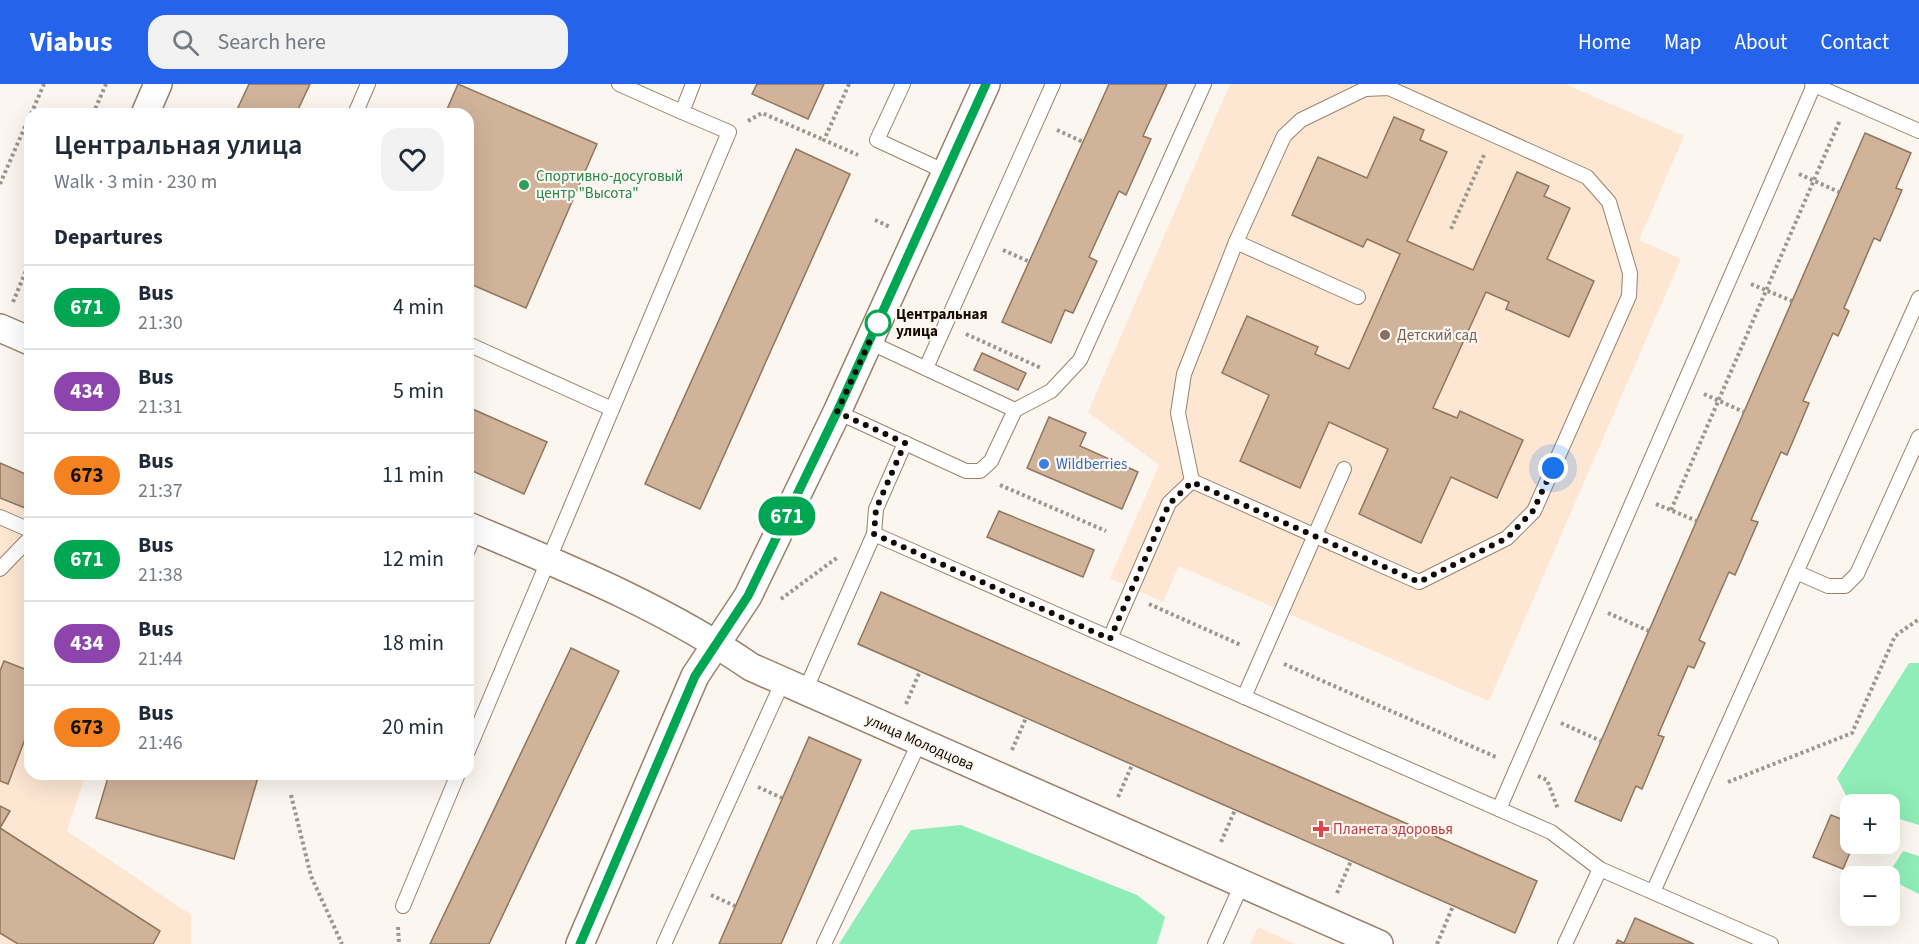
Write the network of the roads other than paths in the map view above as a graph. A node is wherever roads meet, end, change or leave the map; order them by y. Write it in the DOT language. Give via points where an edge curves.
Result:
graph roads {
  1 [pos="158,84"];
  2 [pos="368,84"];
  3 [pos="619,84"];
  4 [pos="693,84"];
  5 [pos="903,84"];
  6 [pos="986,84"];
  7 [pos="1053,84"];
  8 [pos="1204,84"];
  9 [pos="1813,84"];
  10 [pos="148,108"];
  11 [pos="358,108"];
  12 [pos="682,112"];
  13 [pos="1919,131"];
  14 [pos="946,172"];
  15 [pos="1236,242"];
  16 [pos="1358,297"];
  17 [pos="1919,298"];
  18 [pos="0,329"];
  19 [pos="24,339"];
  20 [pos="869,342"];
  21 [pos="474,347"];
  22 [pos="926,369"];
  23 [pos="612,409"];
  24 [pos="1015,410"];
  25 [pos="837,412"];
  26 [pos="1919,436"];
  27 [pos="905,443"];
  28 [pos="1344,469"];
  29 [pos="1192,482"];
  30 [pos="0,517"];
  31 [pos="24,527"];
  32 [pos="874,534"];
  33 [pos="1315,535"];
  34 [pos="474,536"];
  35 [pos="24,544"];
  36 [pos="548,560"];
  37 [pos="0,569"];
  38 [pos="1796,572"];
  39 [pos="1110,639"];
  40 [pos="717,643"];
  41 [pos="794,686"];
  42 [pos="1244,697"];
  43 [pos="474,737"];
  44 [pos="920,741"];
  45 [pos="456,780"];
  46 [pos="1499,809"];
  47 [pos="1600,869"];
  48 [pos="1242,884"];
  49 [pos="1653,892"];
  50 [pos="403,906"];
  51 [pos="580,944"];
  52 [pos="664,944"];
  53 [pos="824,944"];
  54 [pos="1215,944"];
  55 [pos="1379,944"];
  56 [pos="1565,944"];
  57 [pos="1771,944"];
  1 -- 10 [label="street"];
  2 -- 11 [label="lane"];
  3 -- 12 [label="lane"];
  4 -- 12 [label="lane"];
  5 -- 14 [label="lane" via="877,140"];
  6 -- 14 [label="street"];
  7 -- 22 [label="lane"];
  8 -- 24 [label="lane" via="1080,360 1051,391"];
  9 -- 13 [label="lane"];
  9 -- 46 [label="lane"];
  12 -- 23 [label="lane" via="729,132"];
  14 -- 20 [label="street"];
  15 -- 16 [label="lane"];
  15 -- 29 [label="lane" via="1184,374 1178,413"];
  15 -- 33 [label="lane" via="1284,136 1301,120 1365,89 1389,88 1587,177 1609,201 1630,273 1629,296 1533,511 1507,538 1419,582"];
  17 -- 38 [label="lane"];
  18 -- 19 [label="street"];
  20 -- 22 [label="lane"];
  20 -- 25 [label="street"];
  21 -- 23 [label="lane"];
  22 -- 24 [label="lane"];
  23 -- 36 [label="lane"];
  24 -- 27 [label="lane" via="991,461 980,471 966,471"];
  25 -- 27 [label="lane"];
  25 -- 40 [label="street" via="748,596"];
  26 -- 38 [label="lane" via="1857,574 1845,586 1828,586"];
  27 -- 32 [label="lane" via="876,509"];
  28 -- 33 [label="lane"];
  29 -- 33 [label="lane"];
  29 -- 39 [label="lane" via="1169,504"];
  30 -- 31 [label="lane"];
  32 -- 39 [label="lane"];
  32 -- 41 [label="lane"];
  33 -- 42 [label="lane"];
  34 -- 36 [label="street, улица Молодцова"];
  35 -- 37 [label="lane"];
  36 -- 40 [label="street, улица Молодцова" via="669,616"];
  36 -- 43 [label="lane"];
  38 -- 49 [label="lane"];
  39 -- 42 [label="lane"];
  40 -- 41 [label="street, улица Молодцова" via="751,667"];
  40 -- 51 [label="street" via="695,676"];
  41 -- 44 [label="street, улица Молодцова"];
  41 -- 52 [label="lane"];
  42 -- 46 [label="lane"];
  44 -- 48 [label="street, улица Молодцова"];
  44 -- 53 [label="lane"];
  45 -- 50 [label="lane"];
  46 -- 47 [label="lane" via="1551,832"];
  47 -- 49 [label="lane"];
  47 -- 56 [label="lane"];
  48 -- 54 [label="lane"];
  48 -- 55 [label="street, улица Молодцова"];
  49 -- 57 [label="lane"];
}
